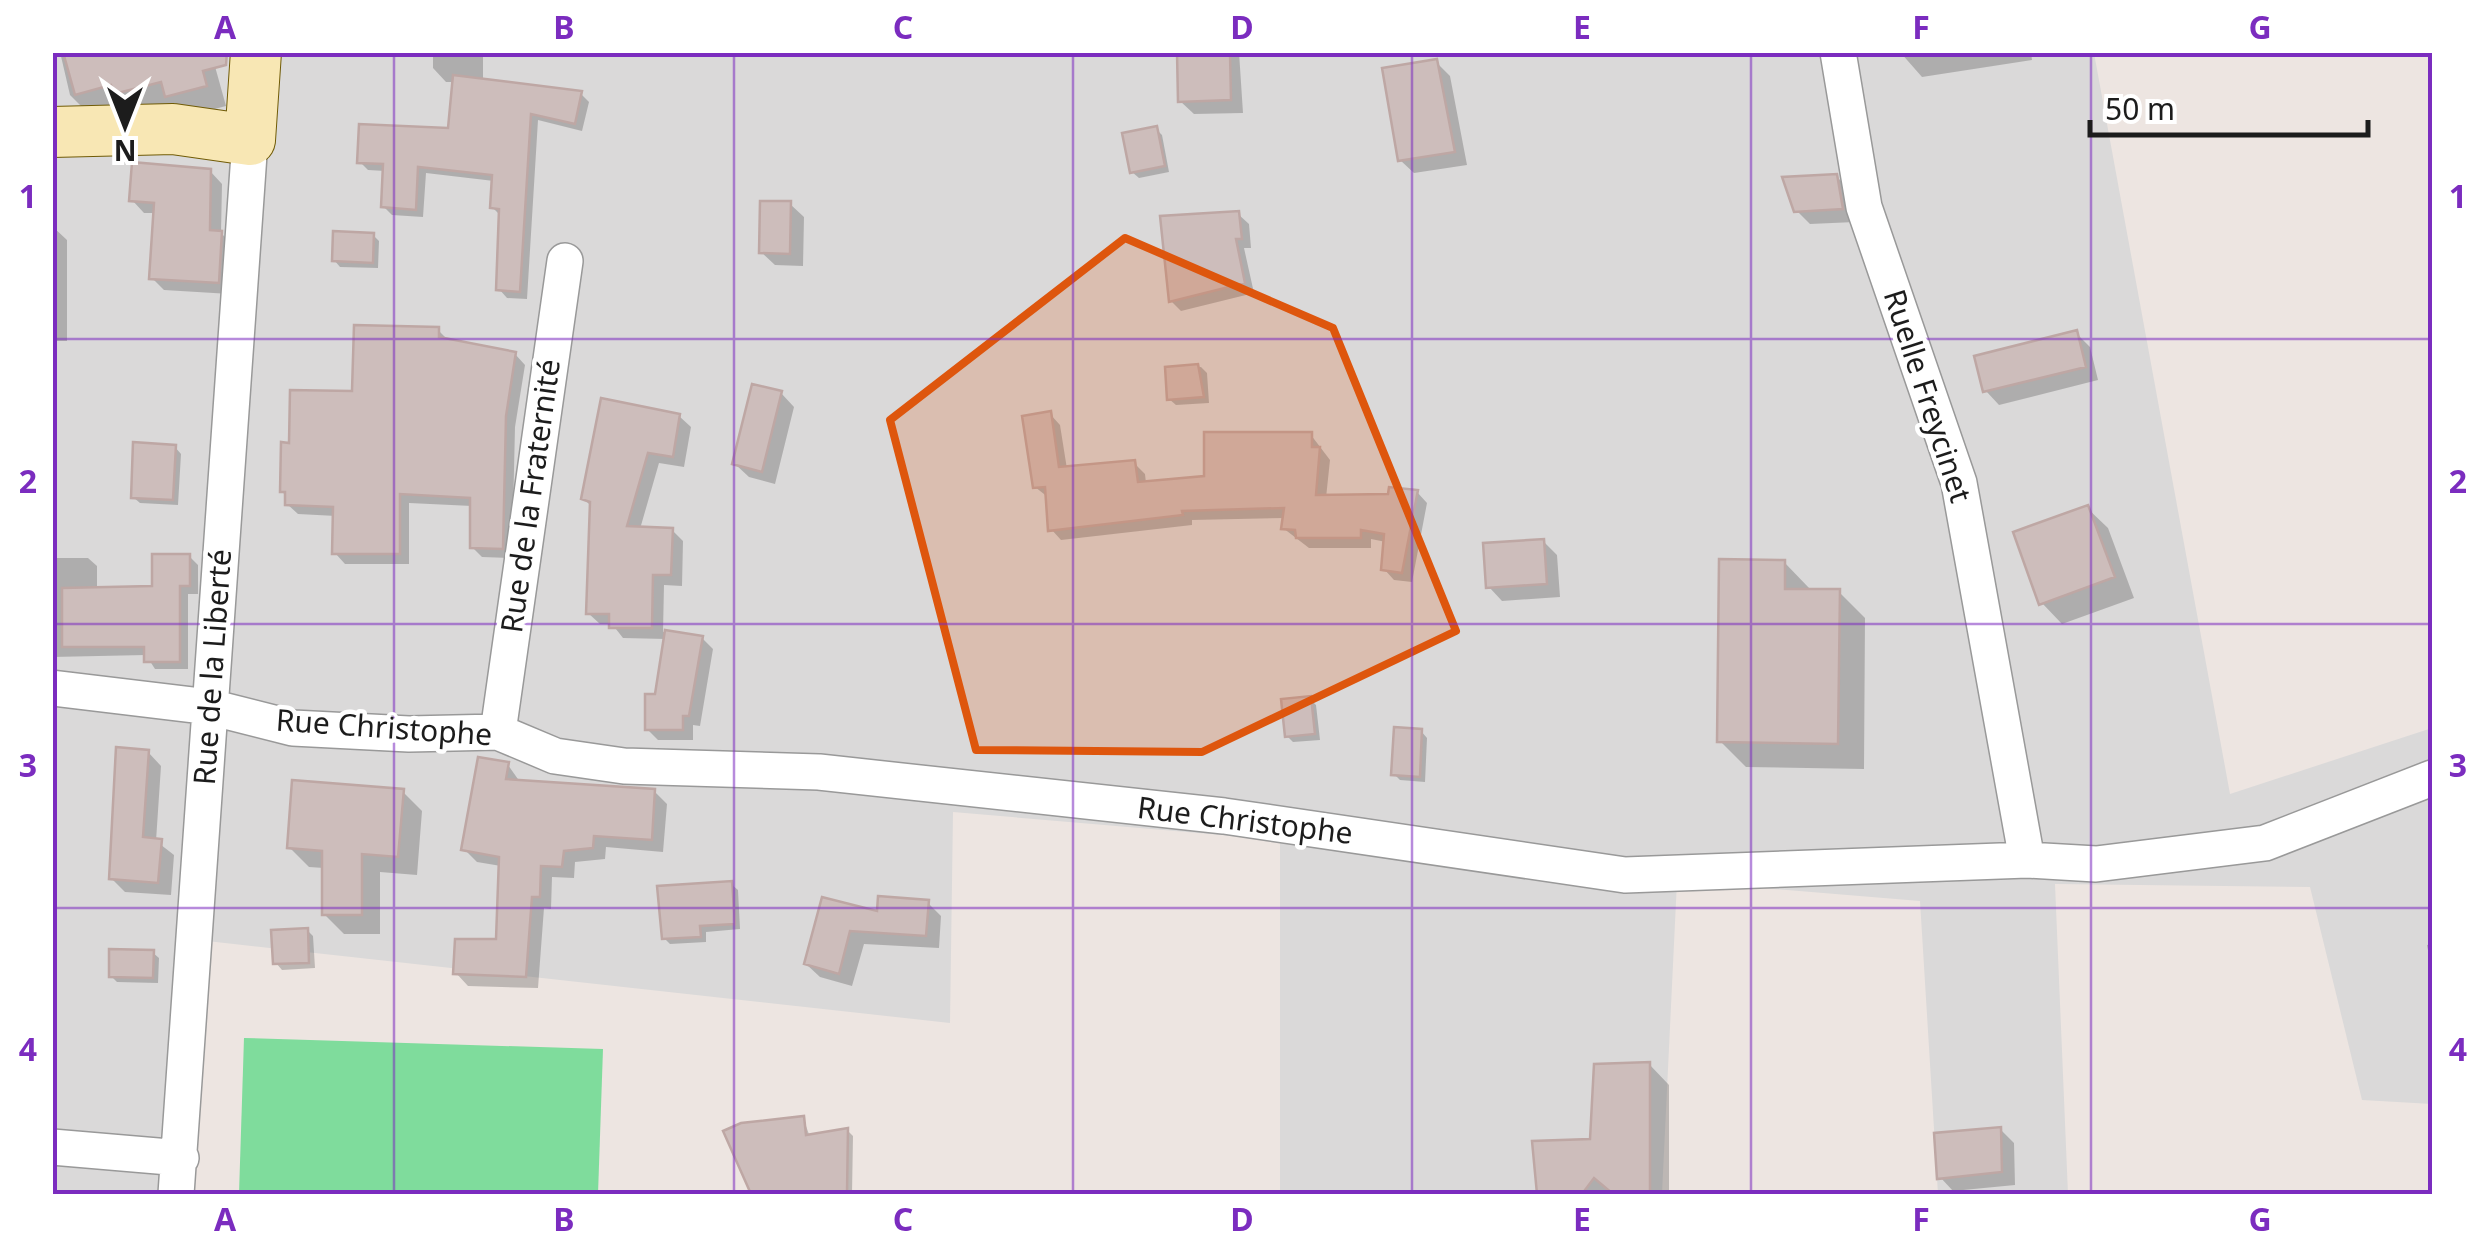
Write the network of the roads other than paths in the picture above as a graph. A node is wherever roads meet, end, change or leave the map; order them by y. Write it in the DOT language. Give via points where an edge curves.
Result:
graph roads {
  1 [pos="256,52"];
  2 [pos="1838,52"];
  3 [pos="52,132"];
  4 [pos="250,140"];
  5 [pos="565,261"];
  6 [pos="52,688"];
  7 [pos="210,708"];
  8 [pos="498,732"];
  9 [pos="2432,778"];
  10 [pos="2026,860"];
  11 [pos="52,1147"];
  12 [pos="181,1158"];
  13 [pos="176,1194"];
  1 -- 4 [label="street"];
  2 -- 10 [label="street, Ruelle Freycinet" via="1864,208 1960,483"];
  3 -- 4 [label="street" via="173,128"];
  4 -- 7 [label="street, Rue de la Liberté"];
  5 -- 8 [label="street, Rue de la Fraternité"];
  6 -- 7 [label="street, Rue Christophe"];
  7 -- 8 [label="street, Rue Christophe" via="293,728"];
  7 -- 12 [label="street, Rue de la Liberté"];
  8 -- 10 [label="street, Rue Christophe" via="555,756 624,766 838,774 1224,816 1625,875"];
  9 -- 10 [label="street, Rue Christophe" via="2265,843 2096,864"];
  11 -- 12 [label="street"];
  12 -- 13 [label="street, Rue de la Liberté"];
}
